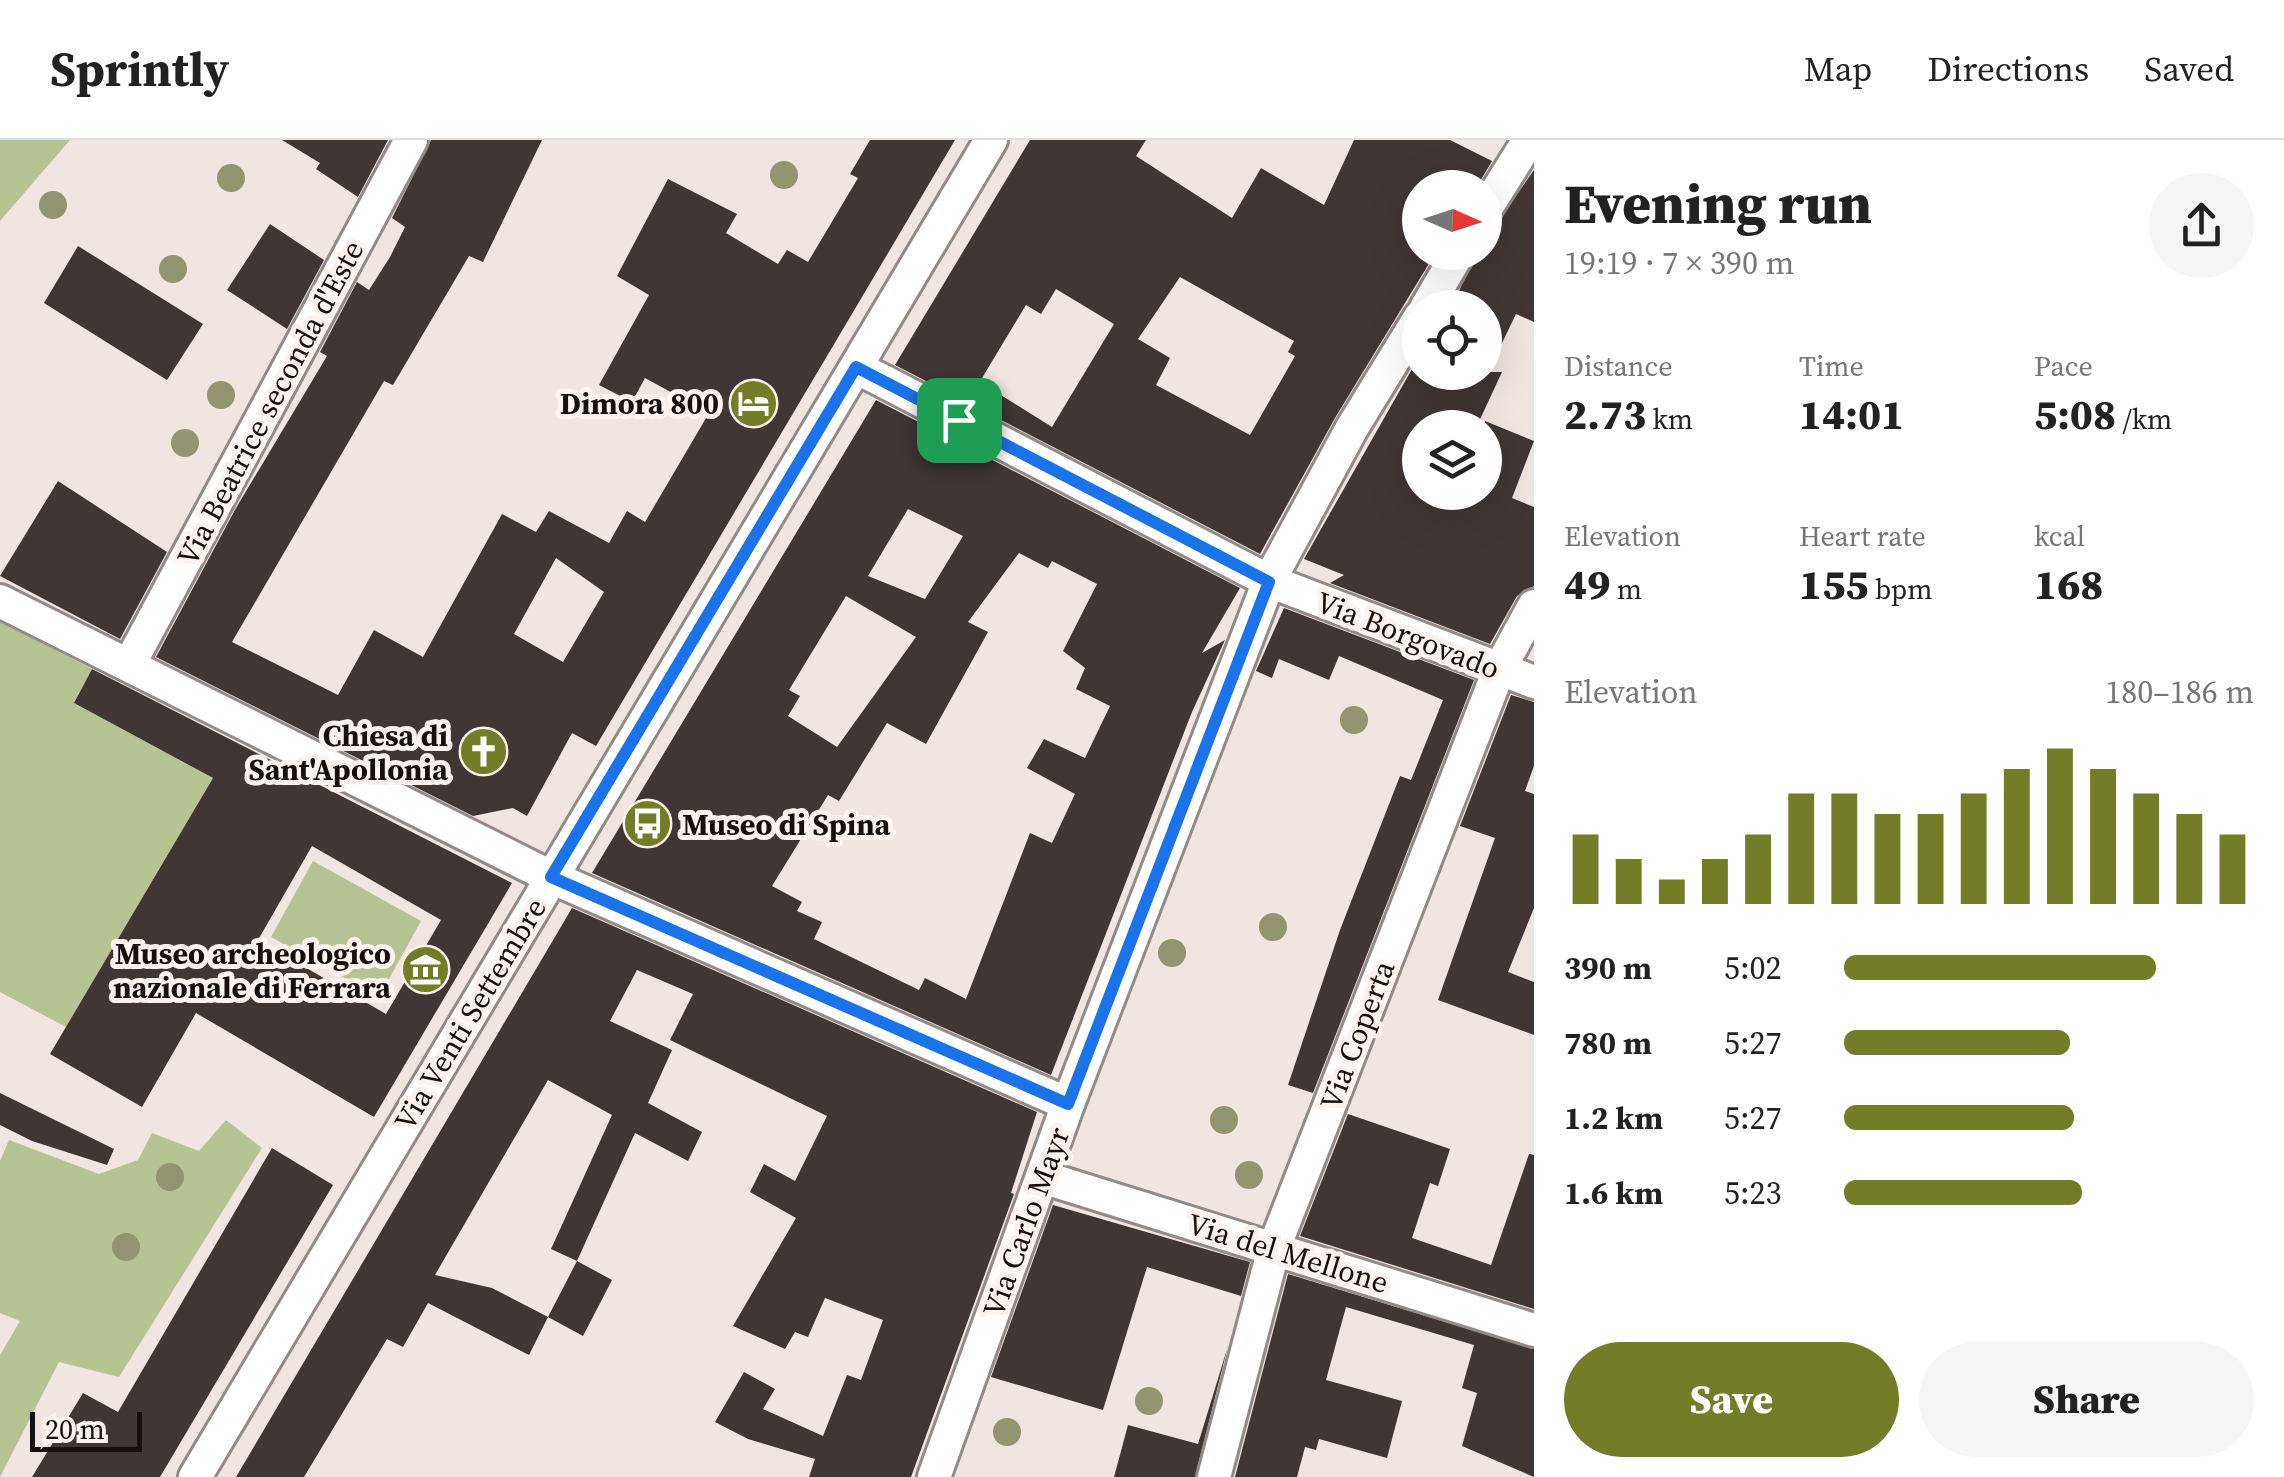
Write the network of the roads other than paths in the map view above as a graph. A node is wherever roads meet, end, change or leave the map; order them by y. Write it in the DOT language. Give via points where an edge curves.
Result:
graph roads {
  1 [pos="411,140"];
  2 [pos="991,140"];
  3 [pos="1519,149"];
  4 [pos="1502,180"];
  5 [pos="1402,346"];
  6 [pos="856,367"];
  7 [pos="1269,582"];
  8 [pos="0,601"];
  9 [pos="1534,606"];
  10 [pos="129,665"];
  11 [pos="1499,670"];
  12 [pos="1534,682"];
  13 [pos="551,877"];
  14 [pos="1068,1104"];
  15 [pos="1042,1178"];
  16 [pos="1274,1248"];
  17 [pos="1534,1330"];
  18 [pos="194,1477"];
  19 [pos="934,1477"];
  20 [pos="1214,1477"];
  1 -- 10 [label="street, Via Beatrice seconda d'Este"];
  2 -- 6 [label="street, Via Venti Settembre"];
  3 -- 4 [label="street"];
  5 -- 7 [label="street, Via Carlo Mayr"];
  6 -- 7 [label="street, Via Borgovado"];
  6 -- 13 [label="street, Via Venti Settembre"];
  7 -- 11 [label="street, Via Borgovado"];
  7 -- 14 [label="street, Via Carlo Mayr"];
  8 -- 10 [label="street"];
  9 -- 11 [label="street, Via Coperta"];
  10 -- 13 [label="street"];
  11 -- 12 [label="street, Via Borgovado"];
  11 -- 16 [label="street, Via Coperta"];
  13 -- 14 [label="street"];
  13 -- 18 [label="street, Via Venti Settembre"];
  14 -- 15 [label="street, Via Carlo Mayr"];
  15 -- 16 [label="street, Via del Mellone"];
  15 -- 19 [label="street, Via Carlo Mayr"];
  16 -- 17 [label="street, Via del Mellone"];
  16 -- 20 [label="street, Via Coperta"];
}
